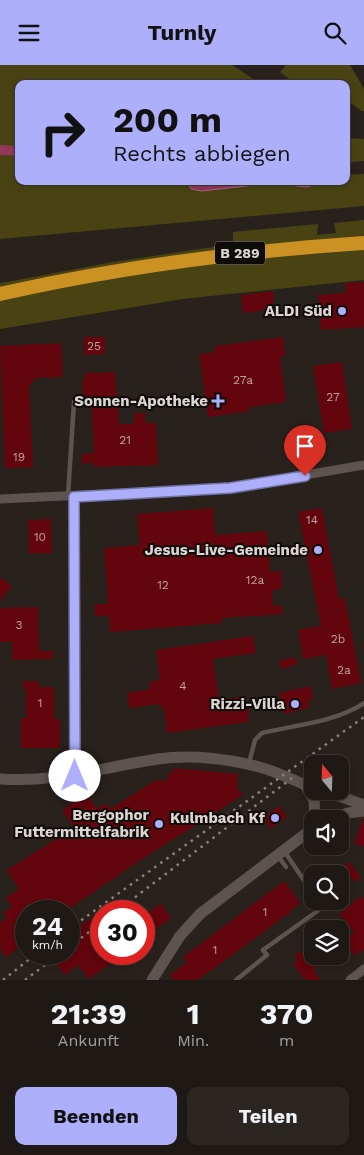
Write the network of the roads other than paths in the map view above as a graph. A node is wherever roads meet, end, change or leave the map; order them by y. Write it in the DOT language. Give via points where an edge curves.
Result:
graph roads {
  1 [pos="364,243"];
  2 [pos="0,294"];
  3 [pos="74,402"];
  4 [pos="364,465"];
  5 [pos="71,497"];
  6 [pos="0,499"];
  7 [pos="364,703"];
  8 [pos="249,765"];
  9 [pos="75,776"];
  10 [pos="0,779"];
  11 [pos="304,784"];
  12 [pos="349,800"];
  13 [pos="364,805"];
  14 [pos="364,811"];
  15 [pos="349,813"];
  16 [pos="304,835"];
  17 [pos="281,854"];
  18 [pos="286,867"];
  19 [pos="304,882"];
  20 [pos="319,910"];
  21 [pos="364,969"];
  22 [pos="152,980"];
  23 [pos="236,980"];
  24 [pos="350,980"];
  1 -- 2 [label="highway, B 289" via="173,262"];
  3 -- 5 [label="lane"];
  4 -- 5 [label="street" via="230,488"];
  5 -- 6 [label="street"];
  5 -- 9 [label="street"];
  7 -- 8 [label="lane" via="332,717 262,733 255,740"];
  8 -- 9 [label="street" via="190,758 159,759"];
  8 -- 11 [label="street"];
  9 -- 10 [label="street"];
  12 -- 13 [label="street"];
  14 -- 15 [label="street"];
  16 -- 17 [label="street"];
  17 -- 18 [label="lane"];
  17 -- 19 [label="lane"];
  17 -- 22 [label="street" via="200,915 180,936"];
  20 -- 23 [label="lane" via="264,950 267,955"];
  21 -- 24 [label="street"];
}
